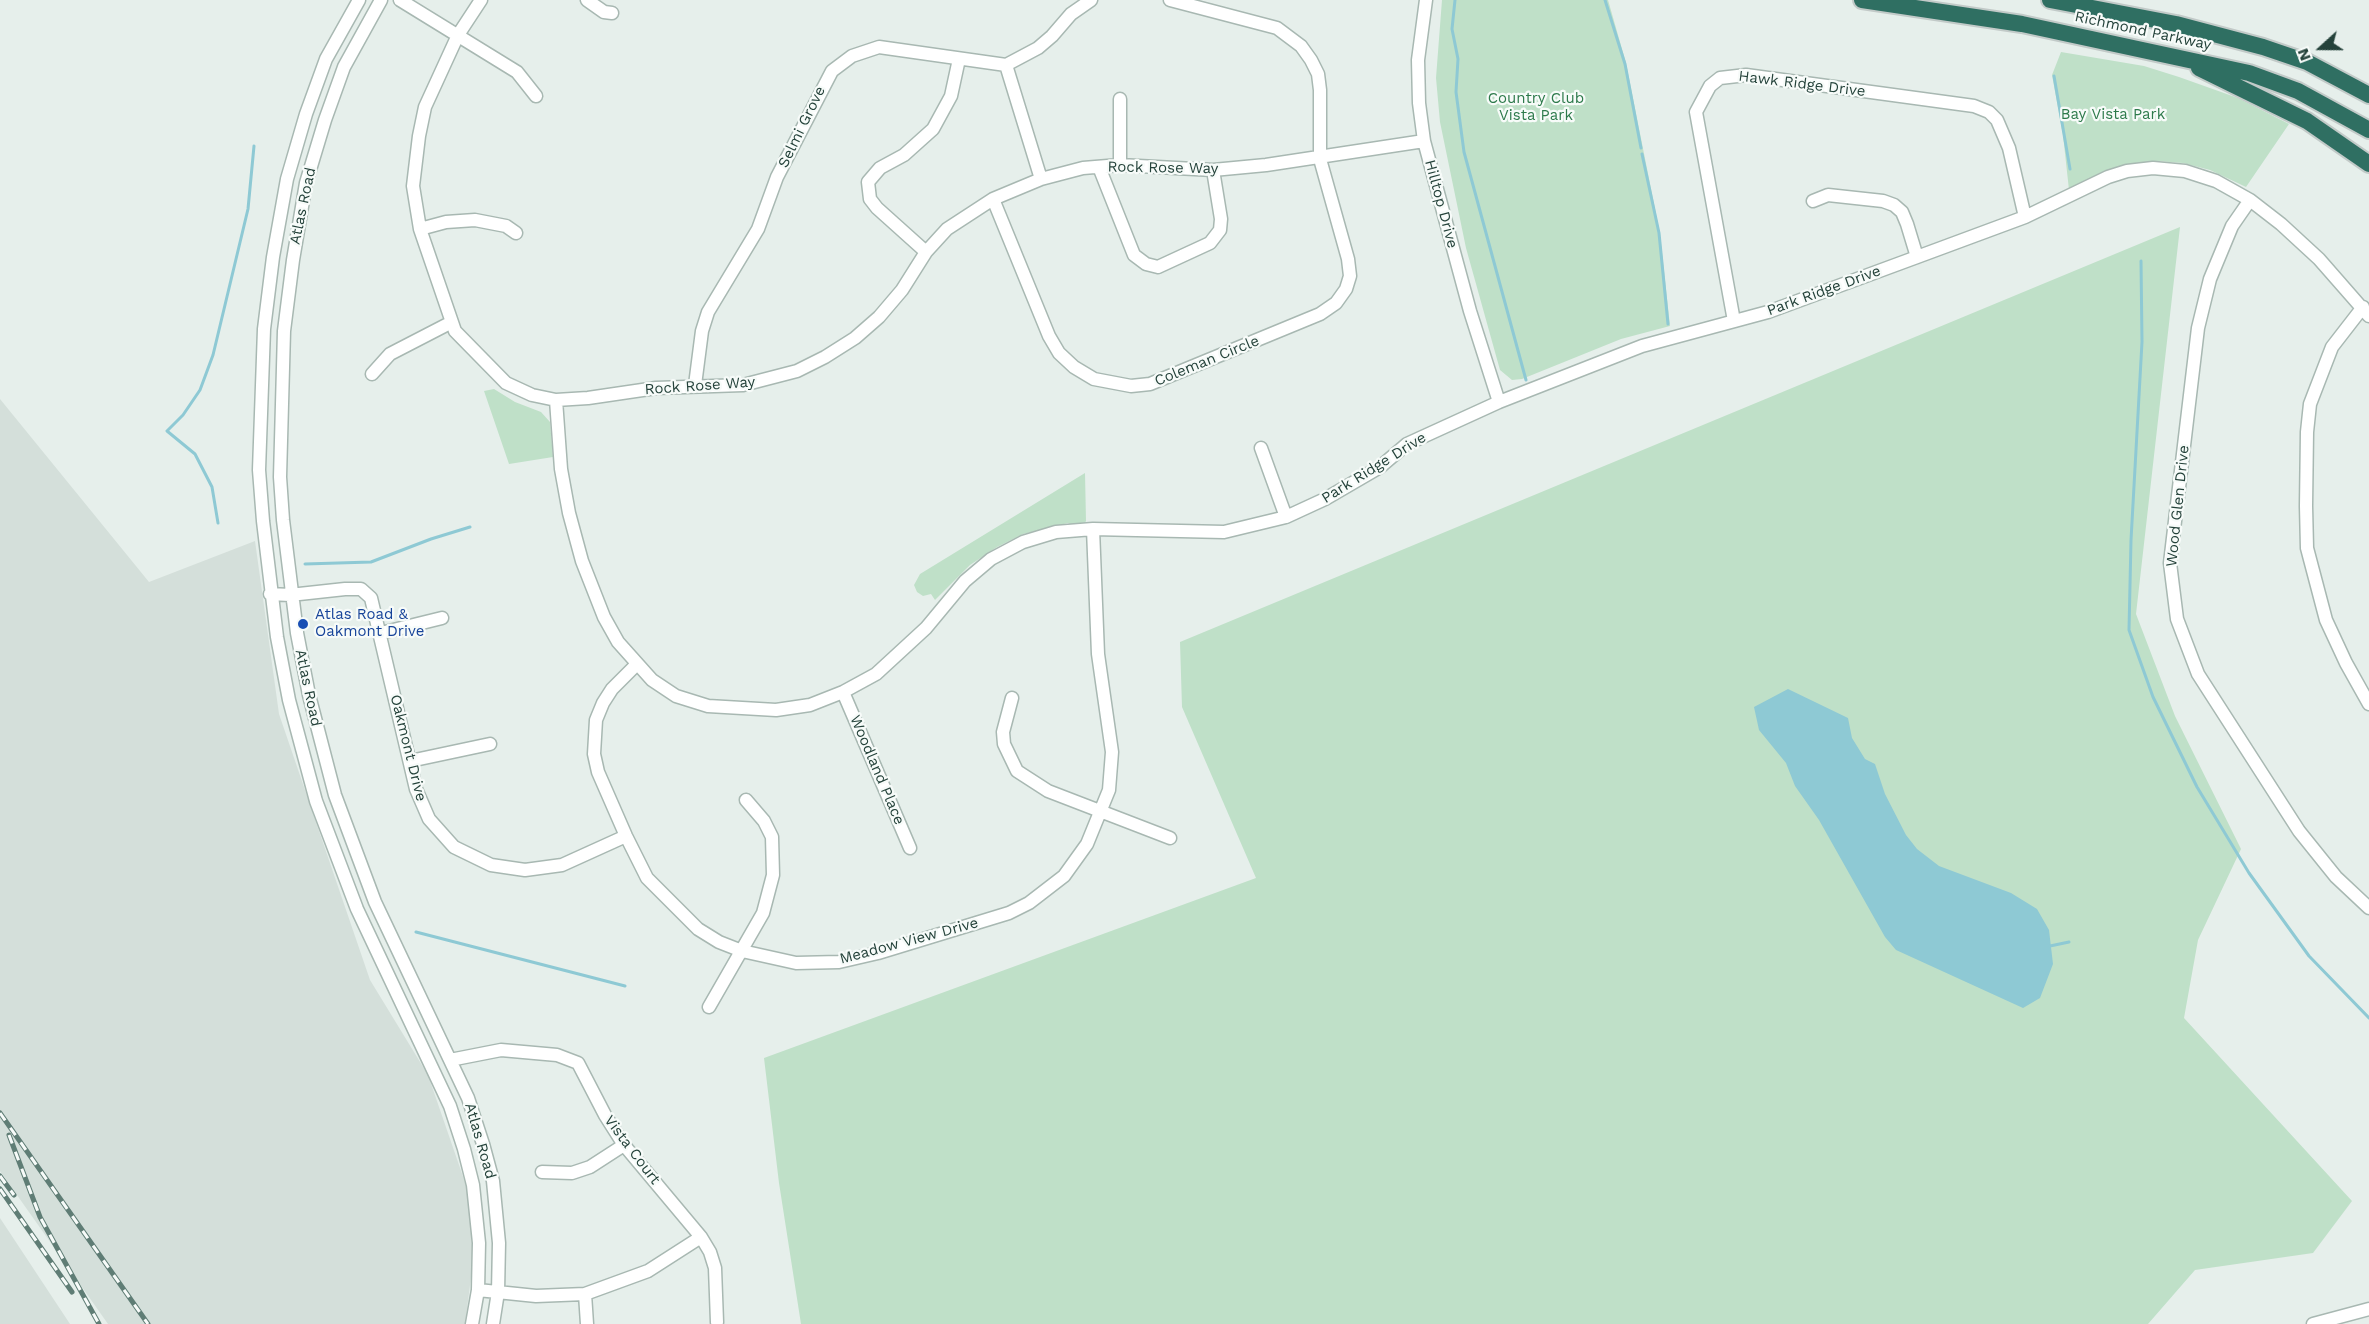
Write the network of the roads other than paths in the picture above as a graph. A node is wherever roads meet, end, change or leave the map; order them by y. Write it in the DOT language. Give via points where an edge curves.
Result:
graph roads {
  1 [pos="359,0"];
  2 [pos="381,0"];
  3 [pos="400,0"];
  4 [pos="481,0"];
  5 [pos="586,0"];
  6 [pos="1091,0"];
  7 [pos="1170,0"];
  8 [pos="1426,0"];
  9 [pos="1862,0"];
  10 [pos="2050,0"];
  11 [pos="612,13"];
  12 [pos="458,35"];
  13 [pos="2168,54"];
  14 [pos="958,59"];
  15 [pos="1006,65"];
  16 [pos="2369,94"];
  17 [pos="536,96"];
  18 [pos="1120,99"];
  19 [pos="2369,130"];
  20 [pos="1424,141"];
  21 [pos="1320,159"];
  22 [pos="2369,164"];
  23 [pos="1120,165"];
  24 [pos="1100,167"];
  25 [pos="1213,170"];
  26 [pos="1041,179"];
  27 [pos="993,199"];
  28 [pos="2250,200"];
  29 [pos="1813,201"];
  30 [pos="2025,217"];
  31 [pos="420,229"];
  32 [pos="516,233"];
  33 [pos="926,252"];
  34 [pos="1917,257"];
  35 [pos="2366,311"];
  36 [pos="1734,321"];
  37 [pos="450,323"];
  38 [pos="372,374"];
  39 [pos="695,385"];
  40 [pos="556,400"];
  41 [pos="1499,402"];
  42 [pos="1261,448"];
  43 [pos="1286,517"];
  44 [pos="1093,529"];
  45 [pos="270,594"];
  46 [pos="290,596"];
  47 [pos="442,618"];
  48 [pos="381,633"];
  49 [pos="636,665"];
  50 [pos="843,692"];
  51 [pos="1012,698"];
  52 [pos="2369,704"];
  53 [pos="490,744"];
  54 [pos="410,760"];
  55 [pos="746,800"];
  56 [pos="1102,811"];
  57 [pos="626,836"];
  58 [pos="1170,838"];
  59 [pos="910,849"];
  60 [pos="2369,908"];
  61 [pos="742,951"];
  62 [pos="709,1007"];
  63 [pos="450,1060"];
  64 [pos="624,1145"];
  65 [pos="542,1172"];
  66 [pos="701,1237"];
  67 [pos="478,1290"];
  68 [pos="498,1292"];
  69 [pos="585,1294"];
  70 [pos="2369,1309"];
  71 [pos="717,1322"];
  72 [pos="472,1324"];
  73 [pos="493,1324"];
  74 [pos="587,1324"];
  75 [pos="2313,1324"];
  1 -- 45 [label="street, Atlas Road" via="326,59 306,114 287,179 273,256 264,329 260,470"];
  2 -- 46 [label="street, Atlas Road" via="344,67 331,101 306,183 293,260 282,370 280,477"];
  3 -- 12 [label="street"];
  4 -- 12 [label="street, Rock Rose Way"];
  5 -- 11 [label="street"];
  6 -- 15 [label="street" via="1071,14 1038,48"];
  7 -- 21 [label="street" via="1263,22 1288,34 1301,46 1317,74"];
  8 -- 20 [label="street, Hilltop Drive" via="1418,60"];
  9 -- 13 [label="highway, Richmond Parkway" via="2022,24"];
  10 -- 16 [label="highway, Richmond Parkway" via="2176,24 2263,48 2307,62"];
  12 -- 17 [label="street" via="517,72"];
  12 -- 31 [label="street, Rock Rose Way" via="433,86 418,136 413,186"];
  13 -- 19 [label="highway, Richmond Parkway" via="2249,73 2338,111"];
  13 -- 22 [label="highway" via="2307,121"];
  14 -- 15 [label="street, Selmi Grove"];
  14 -- 33 [label="street" via="951,96 933,129 904,155 879,168 868,182 870,200"];
  14 -- 39 [label="street, Selmi Grove" via="879,47 852,57 832,71 777,177 758,230 708,312"];
  15 -- 26 [label="street"];
  18 -- 23 [label="street"];
  20 -- 21 [label="street, Rock Rose Way"];
  20 -- 41 [label="street, Hilltop Drive"];
  21 -- 25 [label="street, Rock Rose Way"];
  21 -- 27 [label="street, Coleman Circle" via="1349,267 1346,289 1336,303 1320,314 1150,384 1131,386 1094,380 1059,352"];
  23 -- 24 [label="street, Rock Rose Way"];
  23 -- 25 [label="street, Rock Rose Way"];
  24 -- 25 [label="street" via="1134,255 1158,267 1210,243 1220,230"];
  24 -- 26 [label="street, Rock Rose Way"];
  26 -- 27 [label="street, Rock Rose Way"];
  27 -- 33 [label="street, Rock Rose Way" via="946,229"];
  28 -- 30 [label="street, Park Ridge Drive" via="2206,177 2153,168 2108,177"];
  28 -- 35 [label="street, Park Ridge Drive" via="2319,258"];
  28 -- 60 [label="street, Wood Glen Drive" via="2232,226 2217,261 2198,328 2170,562 2176,619 2198,674 2299,831 2336,877"];
  29 -- 34 [label="street" via="1828,195 1894,205 1908,224"];
  30 -- 34 [label="street, Park Ridge Drive"];
  30 -- 36 [label="street, Hawk Ridge Drive" via="2009,148 1997,120 1989,112 1974,106 1746,75 1720,78 1710,86 1696,112"];
  31 -- 32 [label="street" via="475,220 506,225"];
  31 -- 37 [label="street, Rock Rose Way"];
  33 -- 39 [label="street, Rock Rose Way" via="879,317 825,357 769,380 743,385"];
  34 -- 36 [label="street, Park Ridge Drive"];
  35 -- 52 [label="street" via="2332,347 2310,404 2306,506 2307,548 2320,601 2346,663"];
  36 -- 41 [label="street, Park Ridge Drive" via="1642,346"];
  37 -- 38 [label="street" via="390,354"];
  37 -- 40 [label="street, Rock Rose Way" via="506,383"];
  39 -- 40 [label="street, Rock Rose Way"];
  40 -- 49 [label="street, Park Ridge Drive" via="561,470 582,561 604,617"];
  41 -- 43 [label="street, Park Ridge Drive" via="1407,444 1380,467"];
  42 -- 43 [label="street"];
  43 -- 44 [label="street, Park Ridge Drive" via="1224,532"];
  44 -- 50 [label="street, Park Ridge Drive" via="1056,532 1023,542 991,559 965,581 902,653 876,675"];
  44 -- 56 [label="street, Meadow View Drive" via="1098,654 1112,752 1109,790"];
  45 -- 46 [label="street, Oakmont Drive"];
  45 -- 67 [label="street, Atlas Road" via="294,720 330,842 376,953 457,1125 477,1208"];
  46 -- 48 [label="street, Oakmont Drive" via="361,589 371,598"];
  46 -- 63 [label="street, Atlas Road" via="314,715 345,826 375,902"];
  47 -- 48 [label="street"];
  48 -- 54 [label="street, Oakmont Drive"];
  49 -- 50 [label="street, Park Ridge Drive" via="676,696 708,706 776,710 810,705"];
  49 -- 57 [label="street, Meadow View Drive" via="603,703 593,739 598,772"];
  50 -- 59 [label="street, Woodland Place"];
  51 -- 56 [label="street" via="1003,732 1004,744 1017,771 1048,790"];
  53 -- 54 [label="street"];
  54 -- 57 [label="street, Oakmont Drive" via="420,802 439,833 454,847 491,865 525,870 562,865"];
  55 -- 61 [label="street" via="765,821 772,837 773,875 763,913"];
  56 -- 58 [label="street"];
  56 -- 61 [label="street, Meadow View Drive" via="1087,844 1064,876 1009,913 839,962 796,963"];
  57 -- 61 [label="street, Meadow View Drive" via="647,878 672,906 698,929"];
  61 -- 62 [label="street"];
  63 -- 64 [label="street, Vista Court" via="501,1050 570,1059 584,1070"];
  63 -- 68 [label="street, Atlas Road" via="476,1118 493,1181 499,1243"];
  64 -- 65 [label="street" via="590,1167 572,1173"];
  64 -- 66 [label="street, Vista Court"];
  66 -- 69 [label="street" via="648,1271"];
  66 -- 71 [label="street, Vista Court" via="715,1268"];
  67 -- 68 [label="street"];
  67 -- 72 [label="street, Atlas Road"];
  68 -- 69 [label="street" via="536,1296"];
  68 -- 73 [label="street, Atlas Road"];
  69 -- 74 [label="street"];
  70 -- 75 [label="street"];
}
